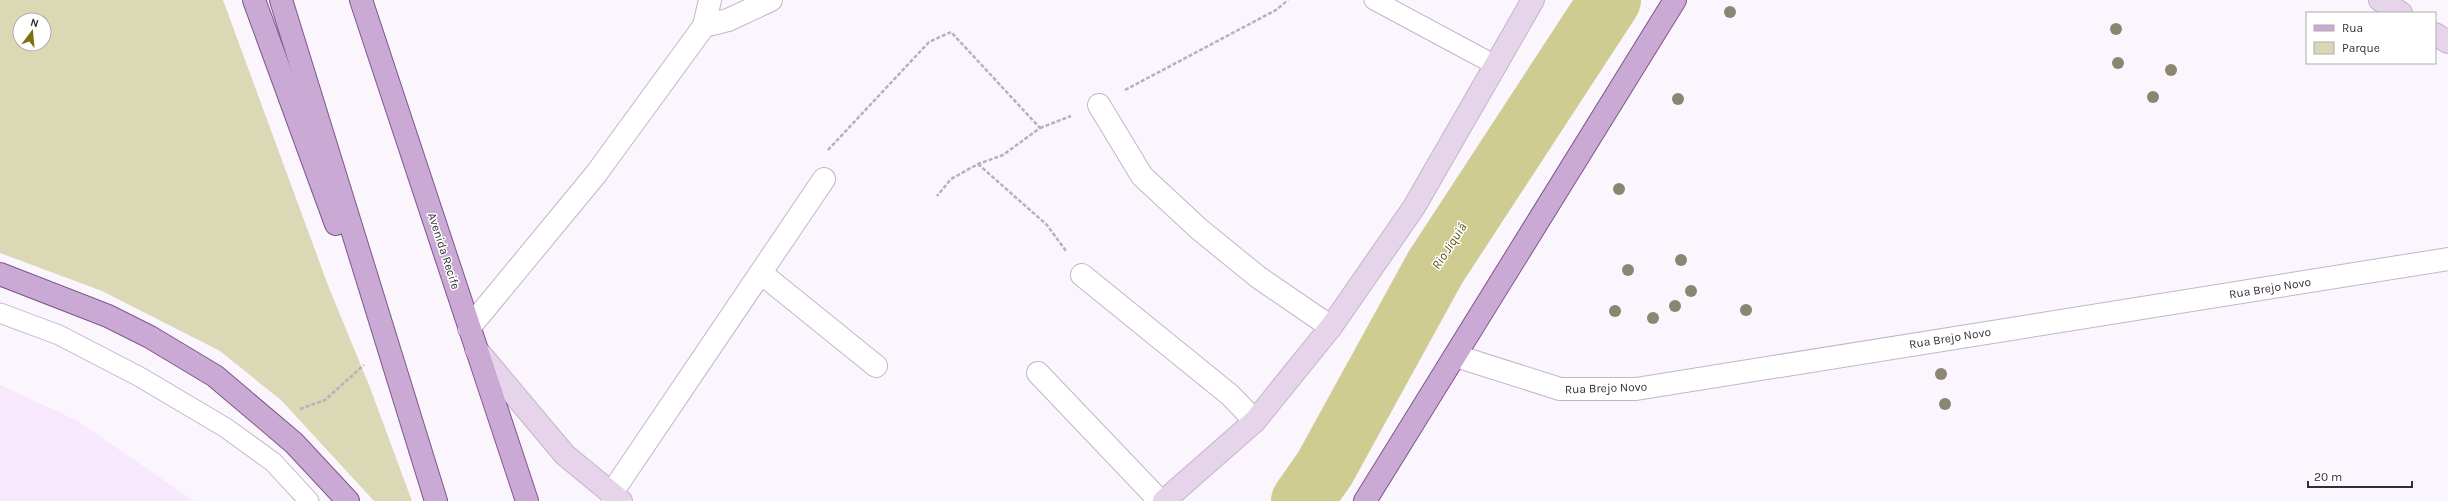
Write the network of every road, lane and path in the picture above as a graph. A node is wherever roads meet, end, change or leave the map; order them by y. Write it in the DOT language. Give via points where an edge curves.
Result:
graph roads {
  1 [pos="254,0"];
  2 [pos="281,0"];
  3 [pos="361,0"];
  4 [pos="710,0"];
  5 [pos="771,0"];
  6 [pos="1288,0"];
  7 [pos="1374,0"];
  8 [pos="1533,0"];
  9 [pos="1675,0"];
  10 [pos="2380,0"];
  11 [pos="2399,12"];
  12 [pos="704,26"];
  13 [pos="2436,35"];
  14 [pos="2448,42"];
  15 [pos="1497,66"];
  16 [pos="1099,104"];
  17 [pos="1040,128"];
  18 [pos="978,164"];
  19 [pos="824,179"];
  20 [pos="937,196"];
  21 [pos="2448,259"];
  22 [pos="761,273"];
  23 [pos="0,274"];
  24 [pos="1082,276"];
  25 [pos="0,313"];
  26 [pos="1331,327"];
  27 [pos="472,337"];
  28 [pos="381,348"];
  29 [pos="1456,356"];
  30 [pos="876,366"];
  31 [pos="1038,373"];
  32 [pos="292,411"];
  33 [pos="1255,421"];
  34 [pos="424,463"];
  35 [pos="616,497"];
  36 [pos="309,501"];
  37 [pos="348,501"];
  38 [pos="436,501"];
  39 [pos="527,501"];
  40 [pos="1160,501"];
  41 [pos="1164,501"];
  42 [pos="1365,501"];
  1 -- 28 [label="main road"];
  2 -- 34 [label="main road"];
  3 -- 27 [label="main road, Avenida Recife"];
  4 -- 12 [label="street"];
  5 -- 12 [label="street" via="728,20"];
  6 -- 16 [label="path" via="1276,10"];
  7 -- 15 [label="lane"];
  8 -- 15 [label="street"];
  9 -- 29 [label="main road"];
  10 -- 11 [label="street"];
  12 -- 27 [label="street"];
  13 -- 14 [label="street"];
  15 -- 26 [label="street" via="1414,207"];
  16 -- 17 [label="path"];
  16 -- 26 [label="street" via="1142,176 1199,229 1258,277"];
  17 -- 18 [label="path" via="1003,155"];
  17 -- 19 [label="path" via="951,32 929,42 826,152"];
  18 -- 20 [label="path" via="952,179"];
  18 -- 24 [label="path" via="1047,225"];
  19 -- 22 [label="street"];
  21 -- 29 [label="street, Rua Brejo Novo" via="1636,389 1560,389"];
  22 -- 30 [label="street"];
  22 -- 35 [label="street"];
  23 -- 37 [label="main road" via="108,316 150,337 215,376 294,443"];
  24 -- 33 [label="street" via="1230,395"];
  25 -- 36 [label="lane" via="59,336 140,376 226,428 273,462"];
  26 -- 33 [label="street"];
  27 -- 35 [label="street" via="565,455"];
  27 -- 39 [label="main road, Avenida Recife"];
  28 -- 32 [label="path" via="325,400"];
  28 -- 34 [label="main road"];
  29 -- 42 [label="main road"];
  31 -- 40 [label="street"];
  33 -- 41 [label="street"];
  34 -- 38 [label="main road"];
}
